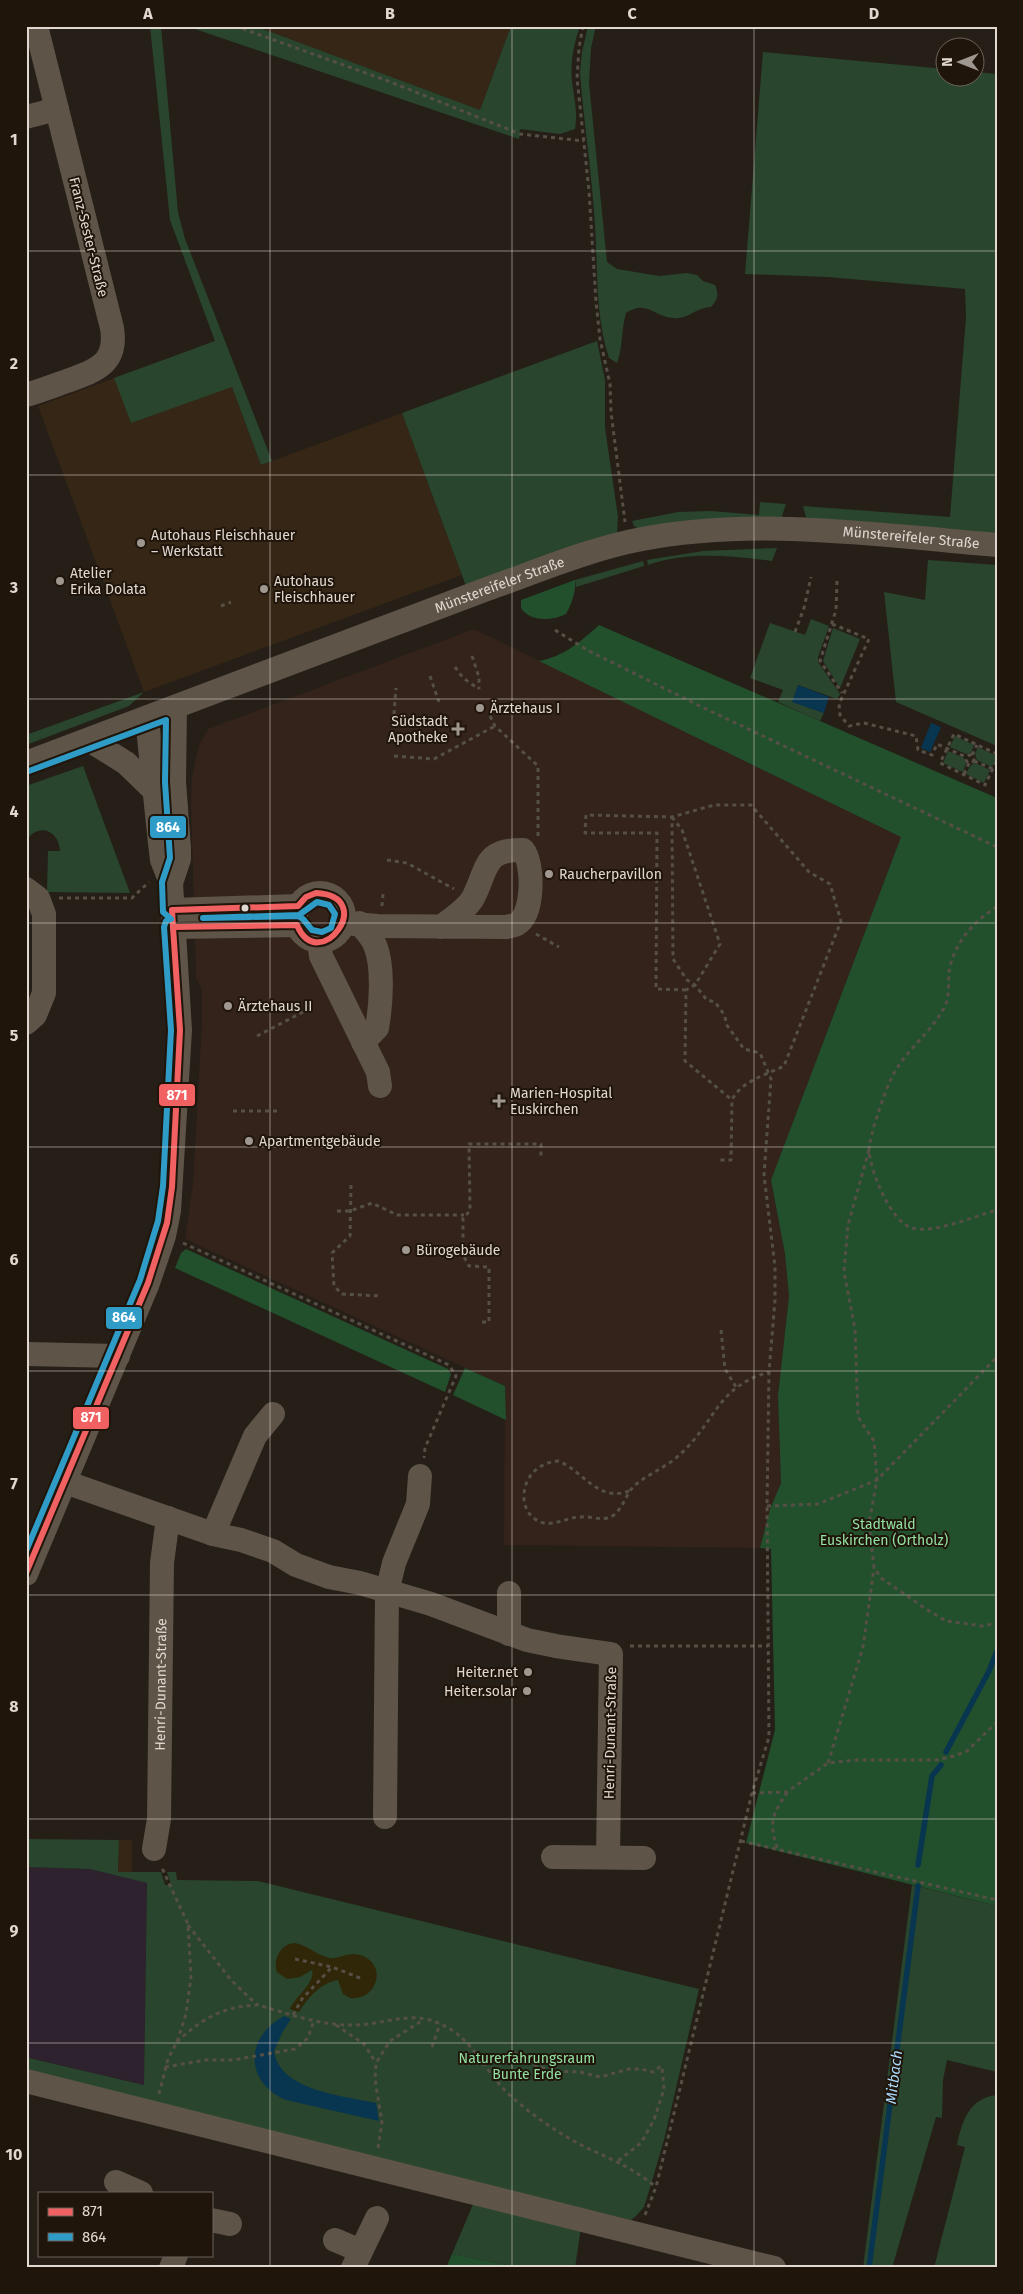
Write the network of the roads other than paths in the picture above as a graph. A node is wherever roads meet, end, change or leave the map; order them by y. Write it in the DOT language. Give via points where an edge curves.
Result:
graph roads {
  1 [pos="36,26"];
  2 [pos="57,109"];
  3 [pos="26,117"];
  4 [pos="26,396"];
  5 [pos="997,544"];
  6 [pos="175,707"];
  7 [pos="147,718"];
  8 [pos="89,740"];
  9 [pos="26,763"];
  10 [pos="155,791"];
  11 [pos="160,883"];
  12 [pos="32,893"];
  13 [pos="297,916"];
  14 [pos="173,918"];
  15 [pos="351,923"];
  16 [pos="442,927"];
  17 [pos="320,942"];
  18 [pos="26,1023"];
  19 [pos="363,1042"];
  20 [pos="380,1086"];
  21 [pos="26,1354"];
  22 [pos="118,1356"];
  23 [pos="273,1414"];
  24 [pos="420,1476"];
  25 [pos="65,1482"];
  26 [pos="168,1518"];
  27 [pos="213,1534"];
  28 [pos="26,1574"];
  29 [pos="387,1592"];
  30 [pos="509,1594"];
  31 [pos="509,1634"];
  32 [pos="385,1817"];
  33 [pos="154,1849"];
  34 [pos="553,1857"];
  35 [pos="608,1857"];
  36 [pos="644,1858"];
  37 [pos="26,2081"];
  38 [pos="116,2182"];
  39 [pos="139,2192"];
  40 [pos="377,2218"];
  41 [pos="335,2240"];
  42 [pos="176,2256"];
  43 [pos="357,2259"];
  44 [pos="171,2268"];
  45 [pos="774,2268"];
  1 -- 2 [label="street, Franz-Sester-Straße"];
  2 -- 3 [label="street"];
  2 -- 4 [label="street, Franz-Sester-Straße" via="112,328 113,348 105,362 94,370"];
  5 -- 6 [label="street, Münstereifeler Straße" via="752,528 642,539 549,566"];
  6 -- 7 [label="street, Münstereifeler Straße"];
  6 -- 11 [label="street" via="174,782 179,859"];
  7 -- 8 [label="street, Münstereifeler Straße"];
  7 -- 10 [label="street"];
  8 -- 9 [label="street, Münstereifeler Straße"];
  8 -- 10 [label="street" via="126,763"];
  10 -- 11 [label="street" via="162,860"];
  11 -- 14 [label="street"];
  12 -- 18 [label="street" via="44,914 44,993 35,1014"];
  13 -- 14 [label="street"];
  13 -- 15 [label="street" via="303,899 312,894 326,894 336,898"];
  13 -- 17 [label="street" via="305,937"];
  14 -- 22 [label="street" via="180,1030 172,1187 164,1236"];
  15 -- 16 [label="street"];
  15 -- 17 [label="street"];
  15 -- 19 [label="street" via="375,944 378,954 377,1028"];
  17 -- 19 [label="street" via="327,970"];
  19 -- 20 [label="street" via="378,1072"];
  21 -- 22 [label="street"];
  22 -- 25 [label="street"];
  23 -- 27 [label="street" via="255,1436"];
  24 -- 29 [label="street" via="418,1504 394,1563"];
  25 -- 26 [label="street, Henri-Dunant-Straße"];
  25 -- 28 [label="street"];
  26 -- 27 [label="street, Henri-Dunant-Straße"];
  26 -- 33 [label="street, Henri-Dunant-Straße" via="162,1563 159,1819"];
  27 -- 29 [label="street, Henri-Dunant-Straße" via="273,1551 296,1565 329,1577"];
  29 -- 31 [label="street, Henri-Dunant-Straße" via="474,1618"];
  29 -- 32 [label="street"];
  30 -- 31 [label="street"];
  31 -- 35 [label="street, Henri-Dunant-Straße" via="543,1644 611,1654"];
  34 -- 35 [label="street"];
  35 -- 36 [label="street"];
  37 -- 45 [label="street"];
  38 -- 39 [label="street"];
  40 -- 43 [label="street"];
  41 -- 43 [label="street"];
  42 -- 44 [label="street"];
}
